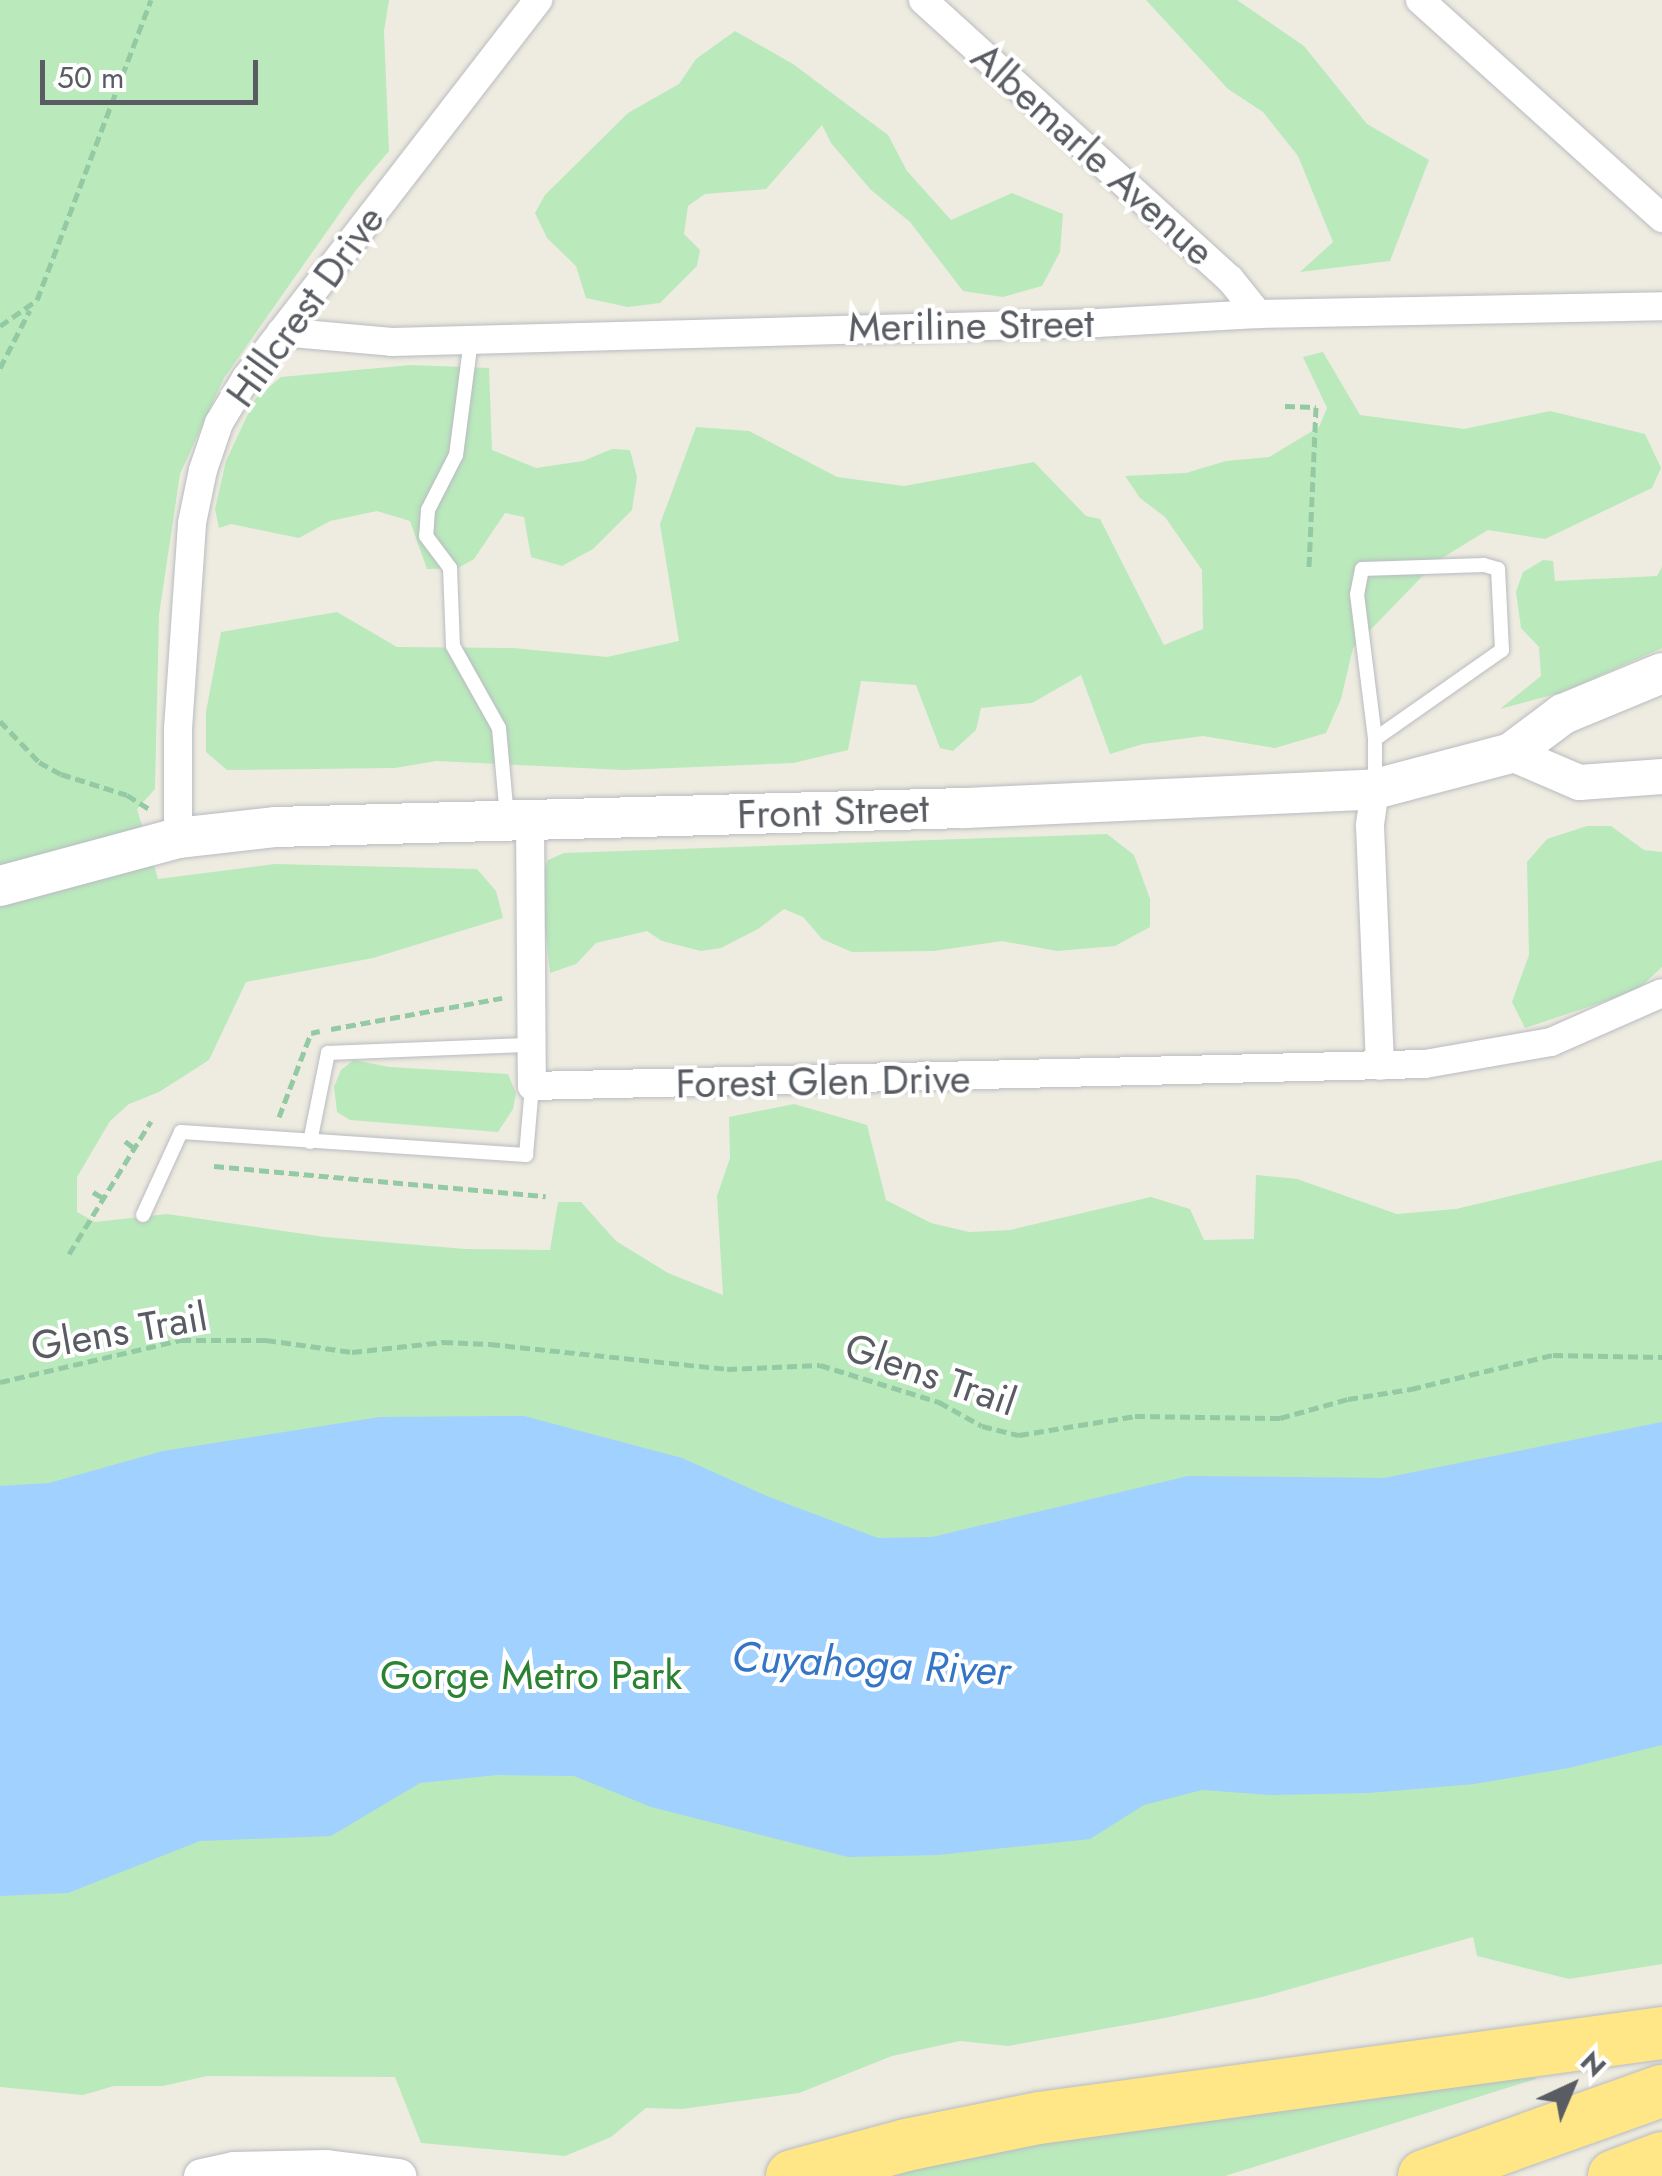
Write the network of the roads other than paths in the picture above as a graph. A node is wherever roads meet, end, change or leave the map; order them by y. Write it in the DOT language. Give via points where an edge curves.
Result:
graph roads {
  1 [pos="538,0"];
  2 [pos="923,0"];
  3 [pos="1420,0"];
  4 [pos="1662,218"];
  5 [pos="1662,306"];
  6 [pos="1258,314"];
  7 [pos="281,332"];
  8 [pos="470,340"];
  9 [pos="1662,673"];
  10 [pos="1375,739"];
  11 [pos="1511,753"];
  12 [pos="1662,776"];
  13 [pos="1375,789"];
  14 [pos="518,819"];
  15 [pos="178,838"];
  16 [pos="0,886"];
  17 [pos="1662,993"];
  18 [pos="531,1046"];
  19 [pos="1380,1066"];
  20 [pos="532,1086"];
  21 [pos="310,1142"];
  22 [pos="143,1215"];
  23 [pos="1662,2033"];
  24 [pos="1662,2091"];
  25 [pos="1662,2158"];
  26 [pos="200,2176"];
  27 [pos="398,2176"];
  28 [pos="792,2176"];
  29 [pos="1424,2176"];
  30 [pos="1614,2176"];
  1 -- 7 [label="street, Hillcrest Drive"];
  2 -- 6 [label="street, Albemarle Avenue" via="1230,279"];
  3 -- 4 [label="street"];
  5 -- 6 [label="street, Meriline Street"];
  6 -- 8 [label="street, Meriline Street"];
  7 -- 8 [label="street, Meriline Street" via="392,342"];
  7 -- 15 [label="street, Hillcrest Drive" via="220,423 192,523"];
  8 -- 14 [label="lane" via="456,455 428,510 426,536 450,568 453,646 499,728"];
  9 -- 11 [label="main road" via="1564,714"];
  10 -- 10 [label="lane" via="1502,650 1498,568 1362,569 1357,594"];
  10 -- 13 [label="lane"];
  11 -- 12 [label="street" via="1579,782"];
  11 -- 13 [label="main road, Front Street"];
  13 -- 14 [label="main road, Front Street"];
  13 -- 19 [label="street" via="1370,826"];
  14 -- 15 [label="main road, Front Street" via="276,827"];
  14 -- 18 [label="street"];
  15 -- 16 [label="main road, Front Street"];
  17 -- 19 [label="street, Forest Glen Drive" via="1533,1047"];
  18 -- 20 [label="street"];
  18 -- 21 [label="lane" via="328,1053"];
  19 -- 20 [label="street, Forest Glen Drive"];
  20 -- 21 [label="lane" via="526,1155"];
  21 -- 22 [label="lane" via="181,1132"];
  23 -- 28 [label="highway" via="1039,2118 906,2144"];
  24 -- 29 [label="highway"];
  25 -- 30 [label="highway"];
  26 -- 27 [label="street" via="326,2167"];
}
